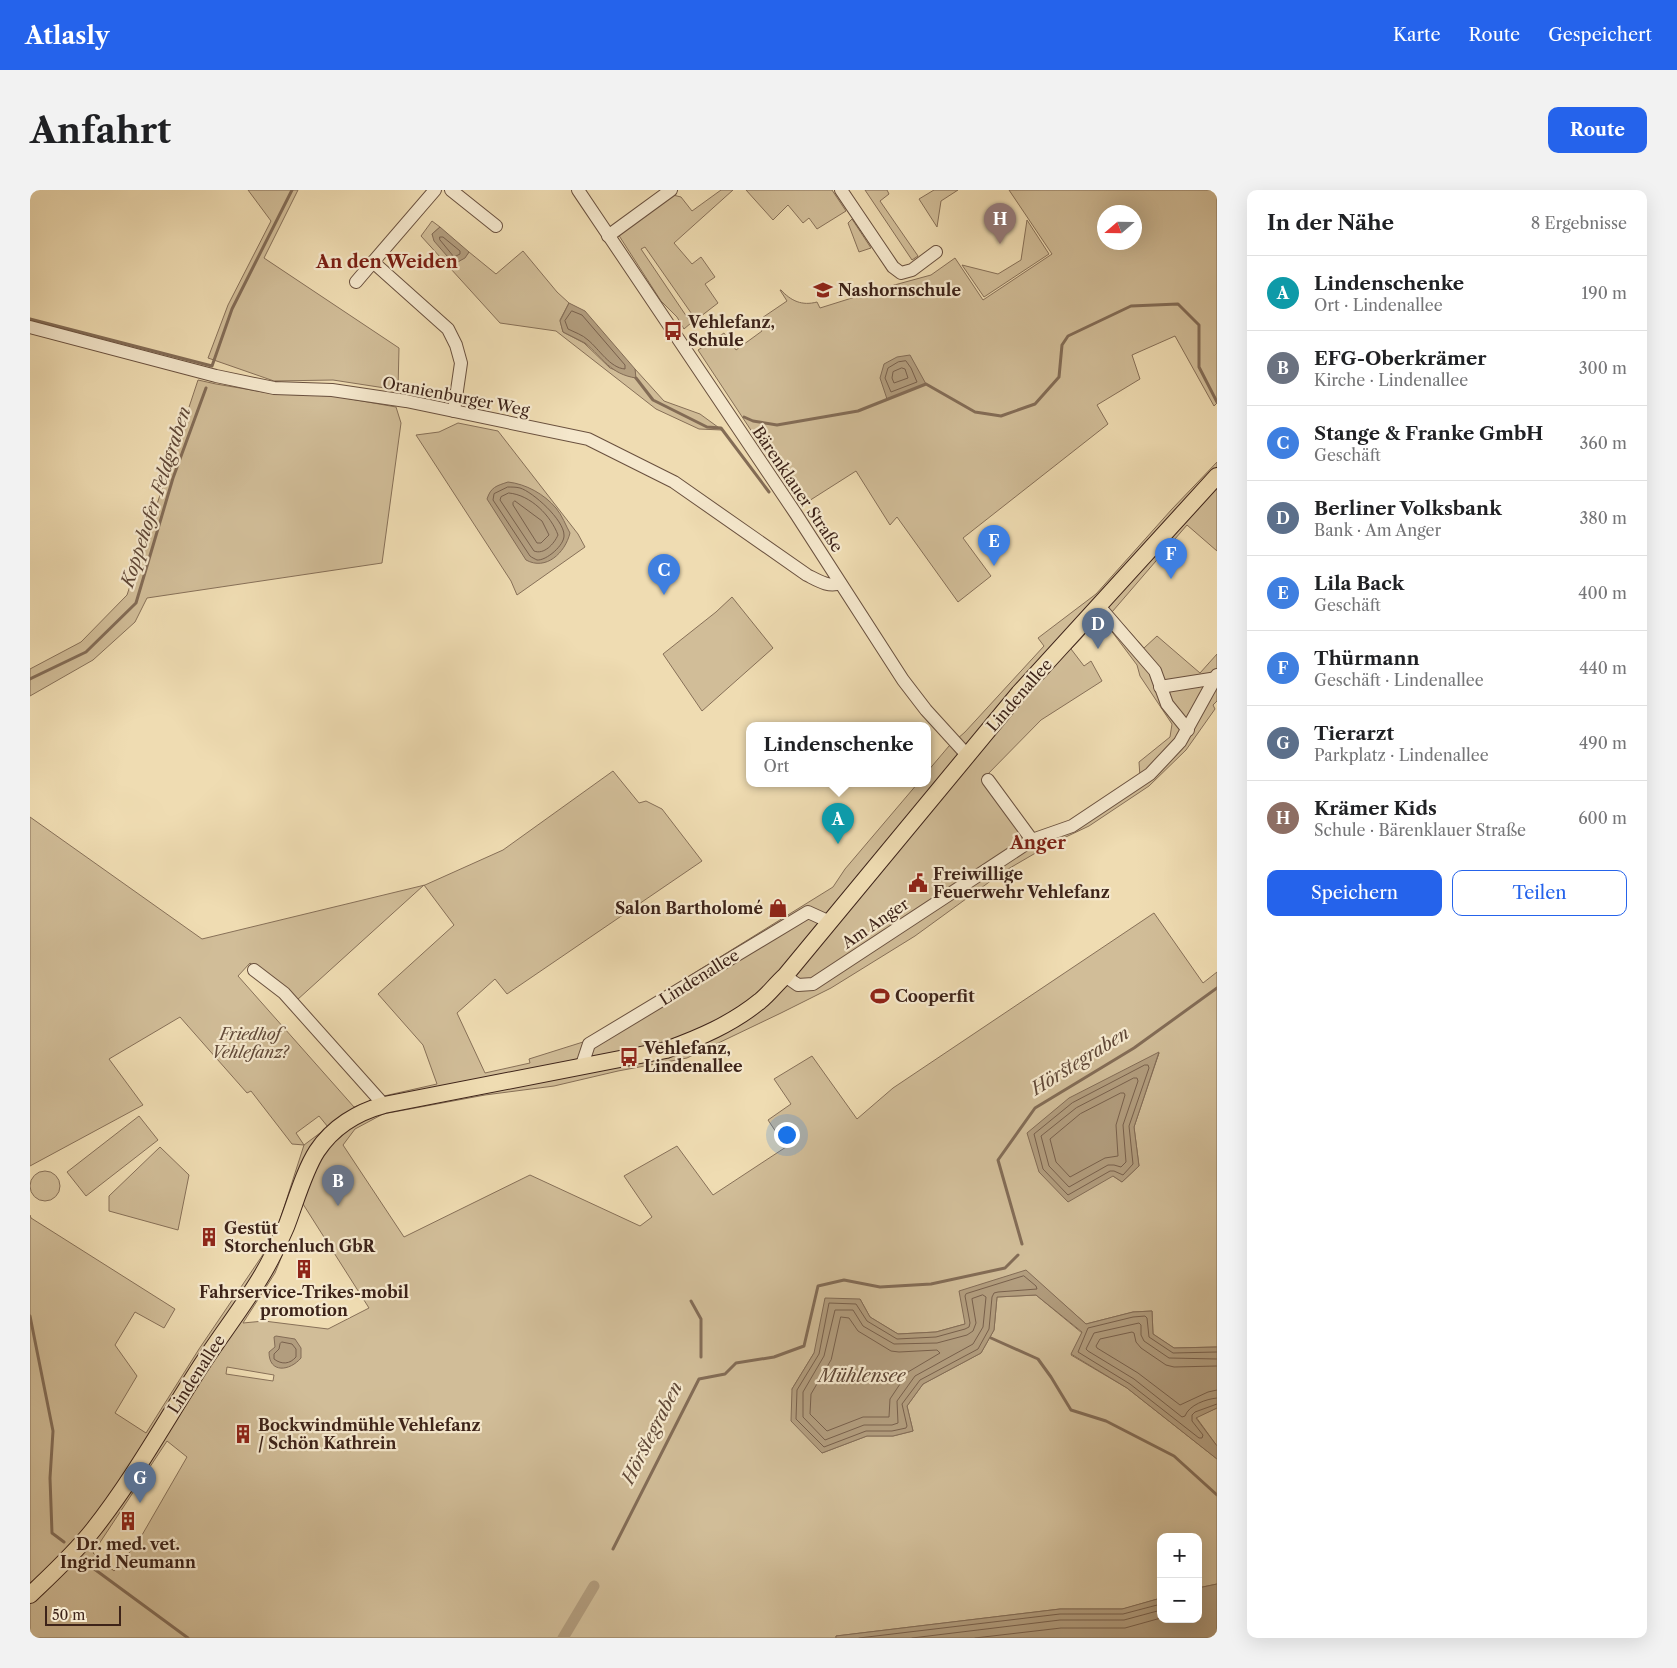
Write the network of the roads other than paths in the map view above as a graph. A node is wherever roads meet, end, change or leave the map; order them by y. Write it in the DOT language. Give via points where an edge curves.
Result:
graph roads {
  1 [pos="435,190"];
  2 [pos="451,190"];
  3 [pos="578,190"];
  4 [pos="671,190"];
  5 [pos="841,190"];
  6 [pos="496,226"];
  7 [pos="608,236"];
  8 [pos="936,252"];
  9 [pos="373,262"];
  10 [pos="356,282"];
  11 [pos="30,327"];
  12 [pos="454,411"];
  13 [pos="1217,476"];
  14 [pos="840,583"];
  15 [pos="1098,605"];
  16 [pos="1216,677"];
  17 [pos="1160,687"];
  18 [pos="1188,730"];
  19 [pos="967,755"];
  20 [pos="988,780"];
  21 [pos="1032,840"];
  22 [pos="830,922"];
  23 [pos="254,970"];
  24 [pos="784,976"];
  25 [pos="582,1065"];
  26 [pos="384,1105"];
  27 [pos="30,1595"];
  1 -- 9 [label="street"];
  2 -- 6 [label="street"];
  3 -- 7 [label="street, Bärenklauer Straße"];
  4 -- 7 [label="street"];
  5 -- 8 [label="street" via="893,267 901,273 912,270"];
  7 -- 14 [label="street, Bärenklauer Straße"];
  9 -- 10 [label="street"];
  9 -- 12 [label="street" via="448,329 461,363"];
  11 -- 12 [label="street, Oranienburger Weg" via="274,388 332,390"];
  12 -- 14 [label="street, Oranienburger Weg" via="588,439 674,482 807,575 834,585"];
  13 -- 15 [label="main road, Lindenallee"];
  14 -- 19 [label="street, Bärenklauer Straße" via="903,680"];
  15 -- 17 [label="street" via="1154,671"];
  15 -- 19 [label="main road, Lindenallee"];
  16 -- 17 [label="street, Am Anger"];
  16 -- 18 [label="street, Am Anger"];
  17 -- 18 [label="street" via="1167,704"];
  18 -- 21 [label="street, Am Anger" via="1150,774 1072,826"];
  19 -- 22 [label="main road, Lindenallee"];
  20 -- 21 [label="street"];
  21 -- 24 [label="street, Am Anger" via="812,984 798,985"];
  22 -- 24 [label="main road, Lindenallee"];
  22 -- 25 [label="street, Lindenallee" via="808,912 768,935 589,1044"];
  23 -- 26 [label="street" via="284,993"];
  24 -- 25 [label="main road, Lindenallee" via="760,1001 701,1037 666,1050"];
  25 -- 26 [label="main road, Lindenallee"];
  26 -- 27 [label="main road, Lindenallee" via="352,1117 317,1151 262,1275 113,1503 70,1557"];
}
